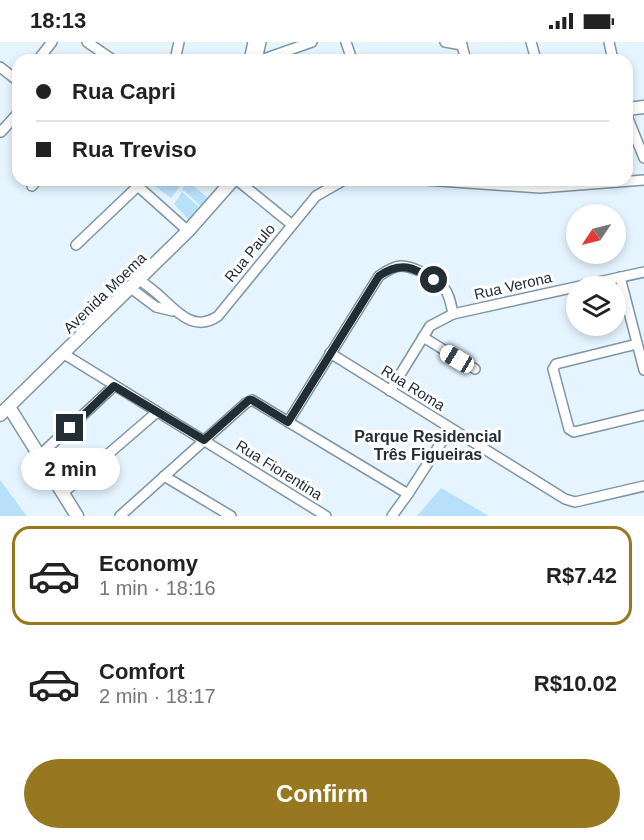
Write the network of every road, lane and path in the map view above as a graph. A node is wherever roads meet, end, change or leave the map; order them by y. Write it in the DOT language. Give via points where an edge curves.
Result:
graph roads {
  1 [pos="52,42"];
  2 [pos="87,42"];
  3 [pos="312,42"];
  4 [pos="445,42"];
  5 [pos="461,44"];
  6 [pos="43,54"];
  7 [pos="104,54"];
  8 [pos="277,54"];
  9 [pos="0,67"];
  10 [pos="12,76"];
  11 [pos="12,120"];
  12 [pos="633,131"];
  13 [pos="1,132"];
  14 [pos="644,158"];
  15 [pos="131,186"];
  16 [pos="137,186"];
  17 [pos="228,186"];
  18 [pos="237,186"];
  19 [pos="334,186"];
  20 [pos="524,186"];
  21 [pos="566,186"];
  22 [pos="291,224"];
  23 [pos="189,231"];
  24 [pos="76,245"];
  25 [pos="644,272"];
  26 [pos="625,276"];
  27 [pos="136,284"];
  28 [pos="566,289"];
  29 [pos="626,301"];
  30 [pos="453,315"];
  31 [pos="423,338"];
  32 [pos="637,344"];
  33 [pos="330,353"];
  34 [pos="64,354"];
  35 [pos="475,369"];
  36 [pos="644,370"];
  37 [pos="114,386"];
  38 [pos="390,391"];
  39 [pos="4,411"];
  40 [pos="157,412"];
  41 [pos="644,415"];
  42 [pos="288,422"];
  43 [pos="450,429"];
  44 [pos="204,440"];
  45 [pos="40,455"];
  46 [pos="164,476"];
  47 [pos="644,486"];
  48 [pos="63,494"];
  49 [pos="408,494"];
  50 [pos="125,515"];
  51 [pos="77,516"];
  52 [pos="231,516"];
  53 [pos="326,516"];
  54 [pos="392,516"];
  1 -- 6 [label="street"];
  2 -- 7 [label="street"];
  3 -- 8 [label="street"];
  4 -- 5 [label="street"];
  9 -- 10 [label="street"];
  11 -- 13 [label="street"];
  12 -- 14 [label="street"];
  15 -- 24 [label="street"];
  16 -- 23 [label="street"];
  17 -- 23 [label="main road, Avenida Moema"];
  18 -- 22 [label="street"];
  19 -- 22 [label="street, Rua Paulo" via="316,196"];
  20 -- 21 [label="street"];
  22 -- 27 [label="street, Rua Paulo" via="218,316 208,322 196,322 173,311 163,299"];
  23 -- 27 [label="main road, Avenida Moema"];
  25 -- 26 [label="street, Rua Verona"];
  27 -- 34 [label="main road, Avenida Moema"];
  28 -- 30 [label="street, Rua Verona"];
  29 -- 32 [label="street"];
  30 -- 31 [label="street, Rua Verona" via="432,324"];
  30 -- 33 [label="street" via="444,288 423,274 400,266 389,269 379,276"];
  31 -- 35 [label="street"];
  31 -- 38 [label="street, Rua Verona"];
  32 -- 36 [label="street"];
  32 -- 41 [label="street" via="554,366 574,432"];
  33 -- 38 [label="street, Rua Roma"];
  33 -- 42 [label="street"];
  34 -- 37 [label="street, Rua Fiorentina"];
  34 -- 39 [label="main road, Avenida Moema"];
  37 -- 40 [label="street, Rua Fiorentina"];
  37 -- 45 [label="street"];
  38 -- 43 [label="street, Rua Roma"];
  39 -- 45 [label="main road"];
  40 -- 44 [label="street, Rua Fiorentina"];
  40 -- 48 [label="street"];
  42 -- 44 [label="street" via="249,400"];
  42 -- 49 [label="street"];
  43 -- 47 [label="street, Rua Roma" via="571,501"];
  43 -- 49 [label="street"];
  44 -- 46 [label="street"];
  44 -- 53 [label="street, Rua Fiorentina"];
  45 -- 48 [label="main road"];
  46 -- 50 [label="street"];
  46 -- 52 [label="street"];
  48 -- 51 [label="main road"];
  49 -- 54 [label="street"];
}
